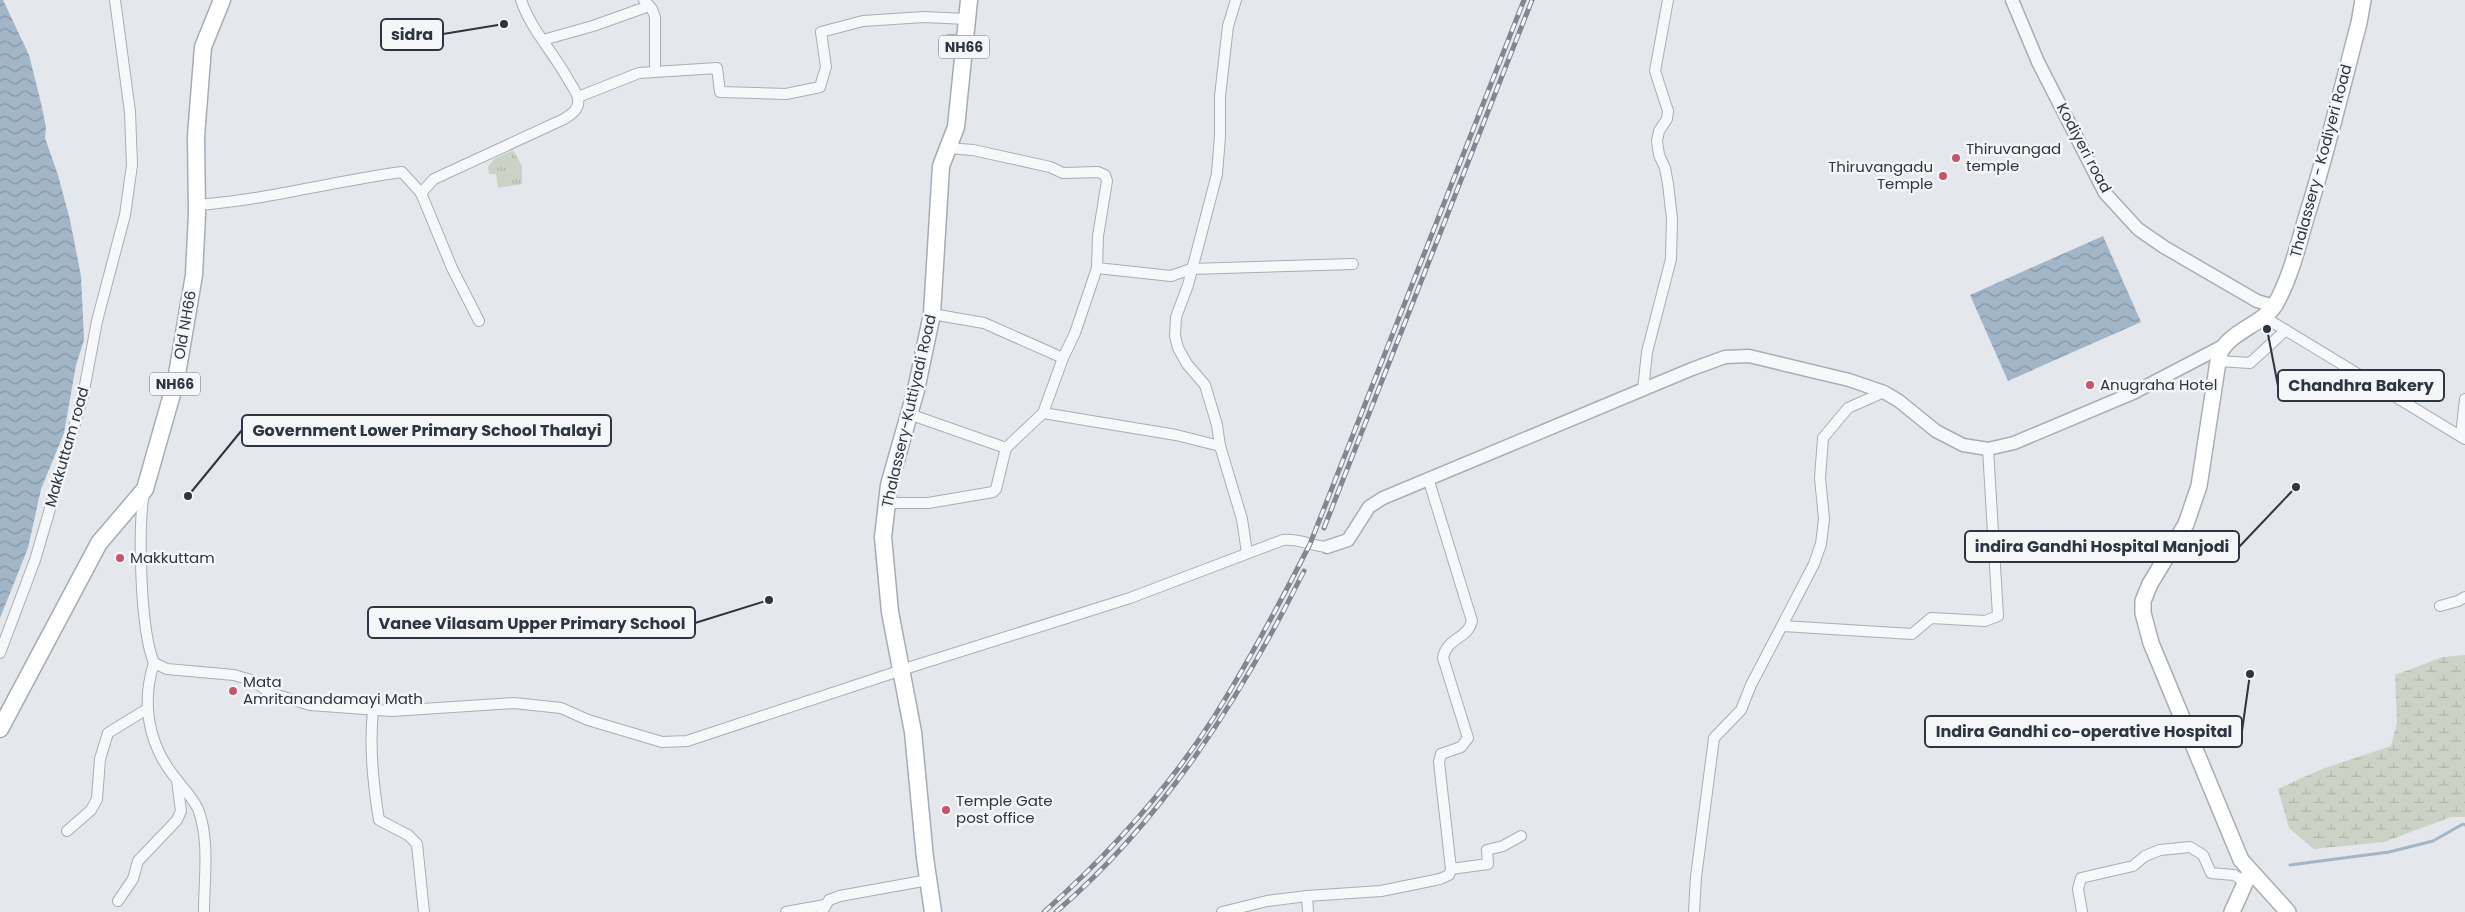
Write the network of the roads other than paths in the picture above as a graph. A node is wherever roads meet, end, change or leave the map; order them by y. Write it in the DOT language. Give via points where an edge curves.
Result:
graph roads {
  1 [pos="115,0"];
  2 [pos="222,0"];
  3 [pos="521,0"];
  4 [pos="969,0"];
  5 [pos="1236,0"];
  6 [pos="1668,0"];
  7 [pos="2012,0"];
  8 [pos="2363,0"];
  9 [pos="646,3"];
  10 [pos="967,19"];
  11 [pos="543,40"];
  12 [pos="655,72"];
  13 [pos="578,97"];
  14 [pos="948,148"];
  15 [pos="421,193"];
  16 [pos="197,205"];
  17 [pos="1353,264"];
  18 [pos="1097,268"];
  19 [pos="1191,269"];
  20 [pos="2269,311"];
  21 [pos="932,314"];
  22 [pos="479,321"];
  23 [pos="2286,330"];
  24 [pos="2223,346"];
  25 [pos="1063,358"];
  26 [pos="2218,361"];
  27 [pos="1643,390"];
  28 [pos="1884,392"];
  29 [pos="2465,399"];
  30 [pos="1043,413"];
  31 [pos="909,414"];
  32 [pos="2463,438"];
  33 [pos="1220,446"];
  34 [pos="1006,448"];
  35 [pos="1988,449"];
  36 [pos="1428,478"];
  37 [pos="145,489"];
  38 [pos="886,503"];
  39 [pos="1327,547"];
  40 [pos="1247,553"];
  41 [pos="2465,597"];
  42 [pos="2440,606"];
  43 [pos="1783,626"];
  44 [pos="0,652"];
  45 [pos="154,663"];
  46 [pos="900,671"];
  47 [pos="147,709"];
  48 [pos="373,711"];
  49 [pos="0,729"];
  50 [pos="177,780"];
  51 [pos="67,831"];
  52 [pos="1521,836"];
  53 [pos="1451,869"];
  54 [pos="2248,877"];
  55 [pos="928,880"];
  56 [pos="1307,896"];
  57 [pos="118,900"];
  58 [pos="824,908"];
  59 [pos="204,912"];
  60 [pos="424,912"];
  61 [pos="786,912"];
  62 [pos="934,912"];
  63 [pos="1222,912"];
  64 [pos="1308,912"];
  65 [pos="1694,912"];
  66 [pos="2082,912"];
  67 [pos="2232,912"];
  68 [pos="2288,912"];
  1 -- 44 [label="street, Makkuttam road" via="129,104 132,165 120,238 97,321 83,396 67,454 35,560"];
  2 -- 16 [label="main road, Old NH66 / NH66" via="203,47 196,136"];
  3 -- 11 [label="street"];
  4 -- 10 [label="main road, Thalassery-Kuttiyadi Road / NH66"];
  5 -- 19 [label="street" via="1228,26 1220,96 1217,174"];
  6 -- 27 [label="street" via="1655,70 1668,111 1657,136 1671,210 1671,259 1647,352"];
  7 -- 20 [label="street, Kodiyeri road" via="2038,62 2105,193 2138,229"];
  8 -- 20 [label="main road, Thalassery - Kodiyeri Road" via="2322,168 2292,268"];
  9 -- 11 [label="street" via="593,26"];
  9 -- 12 [label="street" via="655,17"];
  10 -- 12 [label="street" via="924,17 863,21 821,32 826,67 820,87 786,94 720,92 717,68"];
  10 -- 14 [label="main road, Thalassery-Kuttiyadi Road / NH66" via="957,40 959,95 956,127"];
  11 -- 13 [label="street"];
  12 -- 13 [label="street" via="632,76"];
  13 -- 15 [label="street" via="574,113 434,180"];
  14 -- 18 [label="street" via="972,150 1050,167 1063,173 1098,172 1105,175 1107,181 1098,236"];
  14 -- 21 [label="main road, Thalassery-Kuttiyadi Road" via="941,166"];
  15 -- 16 [label="street" via="402,172 236,202"];
  15 -- 22 [label="street" via="452,268"];
  16 -- 37 [label="main road, Old NH66 / NH66" via="194,275 176,380"];
  17 -- 19 [label="street"];
  18 -- 19 [label="street" via="1171,276"];
  18 -- 25 [label="street"];
  19 -- 33 [label="street" via="1176,317 1175,336 1187,364 1205,385"];
  20 -- 23 [label="street"];
  20 -- 24 [label="main road, Thalassery - Kodiyeri Road"];
  21 -- 25 [label="street" via="984,323"];
  21 -- 31 [label="main road, Thalassery-Kuttiyadi Road"];
  23 -- 26 [label="street" via="2250,363"];
  23 -- 32 [label="street"];
  24 -- 26 [label="main road"];
  24 -- 35 [label="street" via="2133,393 2014,442"];
  25 -- 30 [label="street"];
  26 -- 54 [label="main road" via="2199,486 2186,524 2150,584 2143,601 2143,613 2151,643"];
  27 -- 28 [label="street" via="1725,358 1749,356 1849,380"];
  27 -- 36 [label="street"];
  28 -- 35 [label="street" via="1936,431 1964,445"];
  28 -- 43 [label="street" via="1848,408 1823,438 1820,478 1824,519 1821,544"];
  29 -- 32 [label="street"];
  30 -- 33 [label="street" via="1176,435"];
  30 -- 34 [label="street"];
  31 -- 34 [label="street"];
  31 -- 38 [label="main road, Thalassery-Kuttiyadi Road"];
  33 -- 40 [label="street" via="1242,519"];
  34 -- 38 [label="street" via="994,492 928,503"];
  35 -- 43 [label="street" via="1998,616 1985,620 1931,618 1912,634"];
  36 -- 39 [label="street" via="1375,502 1348,540"];
  36 -- 53 [label="street" via="1472,621 1470,628 1444,649 1443,658 1468,738 1461,746 1441,754 1439,762"];
  37 -- 45 [label="street" via="142,543 144,614 148,648"];
  37 -- 49 [label="main road, Old NH66 / NH66" via="99,543"];
  38 -- 46 [label="main road, Thalassery-Kuttiyadi Road" via="884,564"];
  39 -- 40 [label="street" via="1292,539"];
  40 -- 46 [label="street" via="1130,598"];
  41 -- 42 [label="street"];
  43 -- 65 [label="street" via="1741,710 1714,738"];
  45 -- 47 [label="street" via="147,683"];
  45 -- 48 [label="street" via="167,668 234,675 251,680 270,694 310,705"];
  46 -- 48 [label="street" via="687,741 662,742 588,720 561,708 514,702"];
  46 -- 55 [label="main road, Thalassery-Kuttiyadi Road" via="914,732"];
  47 -- 50 [label="street" via="157,750"];
  47 -- 51 [label="street" via="108,733 100,759 97,798 91,810"];
  48 -- 60 [label="street" via="371,742 379,820 408,835 417,844"];
  50 -- 57 [label="street" via="181,811 177,820 138,861 133,879"];
  50 -- 59 [label="street" via="197,807 203,824"];
  52 -- 53 [label="street" via="1487,850 1488,864"];
  53 -- 56 [label="street" via="1449,875 1440,879 1381,891"];
  54 -- 66 [label="street" via="2210,873 2203,855 2190,847 2160,850 2133,866 2081,878 2078,888"];
  54 -- 67 [label="main road"];
  54 -- 68 [label="main road"];
  55 -- 58 [label="street" via="840,896 829,900"];
  55 -- 62 [label="main road, Thalassery-Kuttiyadi Road"];
  56 -- 63 [label="street"];
  56 -- 64 [label="street"];
  58 -- 61 [label="street"];
}
